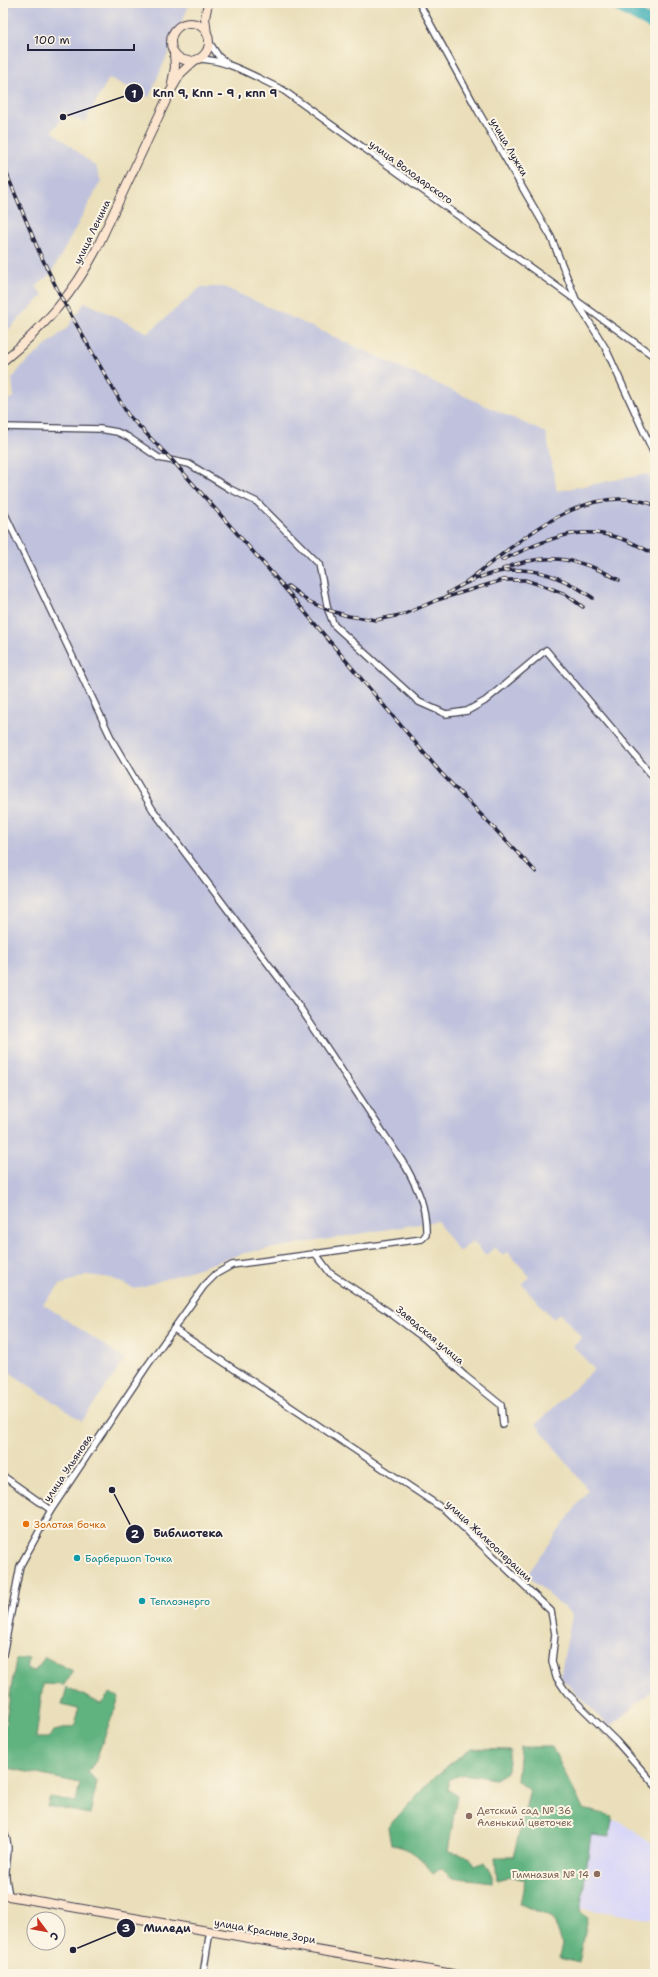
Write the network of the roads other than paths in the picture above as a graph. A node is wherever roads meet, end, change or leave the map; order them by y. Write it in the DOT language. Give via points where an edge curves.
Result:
graph roads {
  1 [pos="419,3"];
  2 [pos="207,5"];
  3 [pos="186,24"];
  4 [pos="208,38"];
  5 [pos="174,53"];
  6 [pos="196,60"];
  7 [pos="229,65"];
  8 [pos="170,92"];
  9 [pos="577,302"];
  10 [pos="655,357"];
  11 [pos="3,361"];
  12 [pos="3,427"];
  13 [pos="655,456"];
  14 [pos="3,510"];
  15 [pos="655,779"];
  16 [pos="315,1253"];
  17 [pos="174,1329"];
  18 [pos="503,1425"];
  19 [pos="3,1476"];
  20 [pos="51,1510"];
  21 [pos="3,1655"];
  22 [pos="655,1785"];
  23 [pos="3,1831"];
  24 [pos="6,1895"];
  25 [pos="210,1932"];
  26 [pos="203,1974"];
  27 [pos="453,1974"];
  1 -- 9 [label="street, улица Лужки" via="551,238"];
  2 -- 3 [label="street" via="195,19"];
  2 -- 4 [label="street" via="205,26"];
  3 -- 4 [label="street" via="198,25"];
  3 -- 5 [label="street" via="180,26 172,35 171,47"];
  4 -- 6 [label="street" via="206,52"];
  4 -- 7 [label="street" via="219,57"];
  5 -- 6 [label="street" via="183,60"];
  5 -- 8 [label="street" via="175,67"];
  6 -- 7 [label="street" via="216,61"];
  6 -- 8 [label="street" via="181,73"];
  7 -- 9 [label="street, улица Володарского" via="283,90"];
  8 -- 11 [label="street, улица Ленина" via="83,274 63,301"];
  9 -- 10 [label="street, улица Володарского"];
  9 -- 13 [label="street" via="606,349"];
  12 -- 15 [label="street" via="100,429 117,432 159,458 189,464 230,489 258,502 319,564 328,610 334,625 419,702 446,714 467,711 485,701 546,650"];
  14 -- 16 [label="street, улица Ульянова" via="113,742 153,810 293,997 406,1167 419,1191 427,1223 426,1235 422,1239"];
  16 -- 17 [label="street, улица Ульянова" via="232,1265 216,1274 204,1286"];
  16 -- 18 [label="street, Заводская улица" via="330,1273 425,1339 501,1406"];
  17 -- 20 [label="street, улица Ульянова"];
  17 -- 22 [label="street, улица Жилкооперации" via="445,1510 466,1528 551,1611 555,1634 552,1661 556,1677 567,1693 616,1741"];
  19 -- 20 [label="street"];
  20 -- 21 [label="street, улица Ульянова" via="20,1566"];
  23 -- 24 [label="street" via="9,1852"];
  24 -- 25 [label="street, улица Красные Зори"];
  25 -- 26 [label="street"];
  25 -- 27 [label="street, улица Красные Зори"];
}
